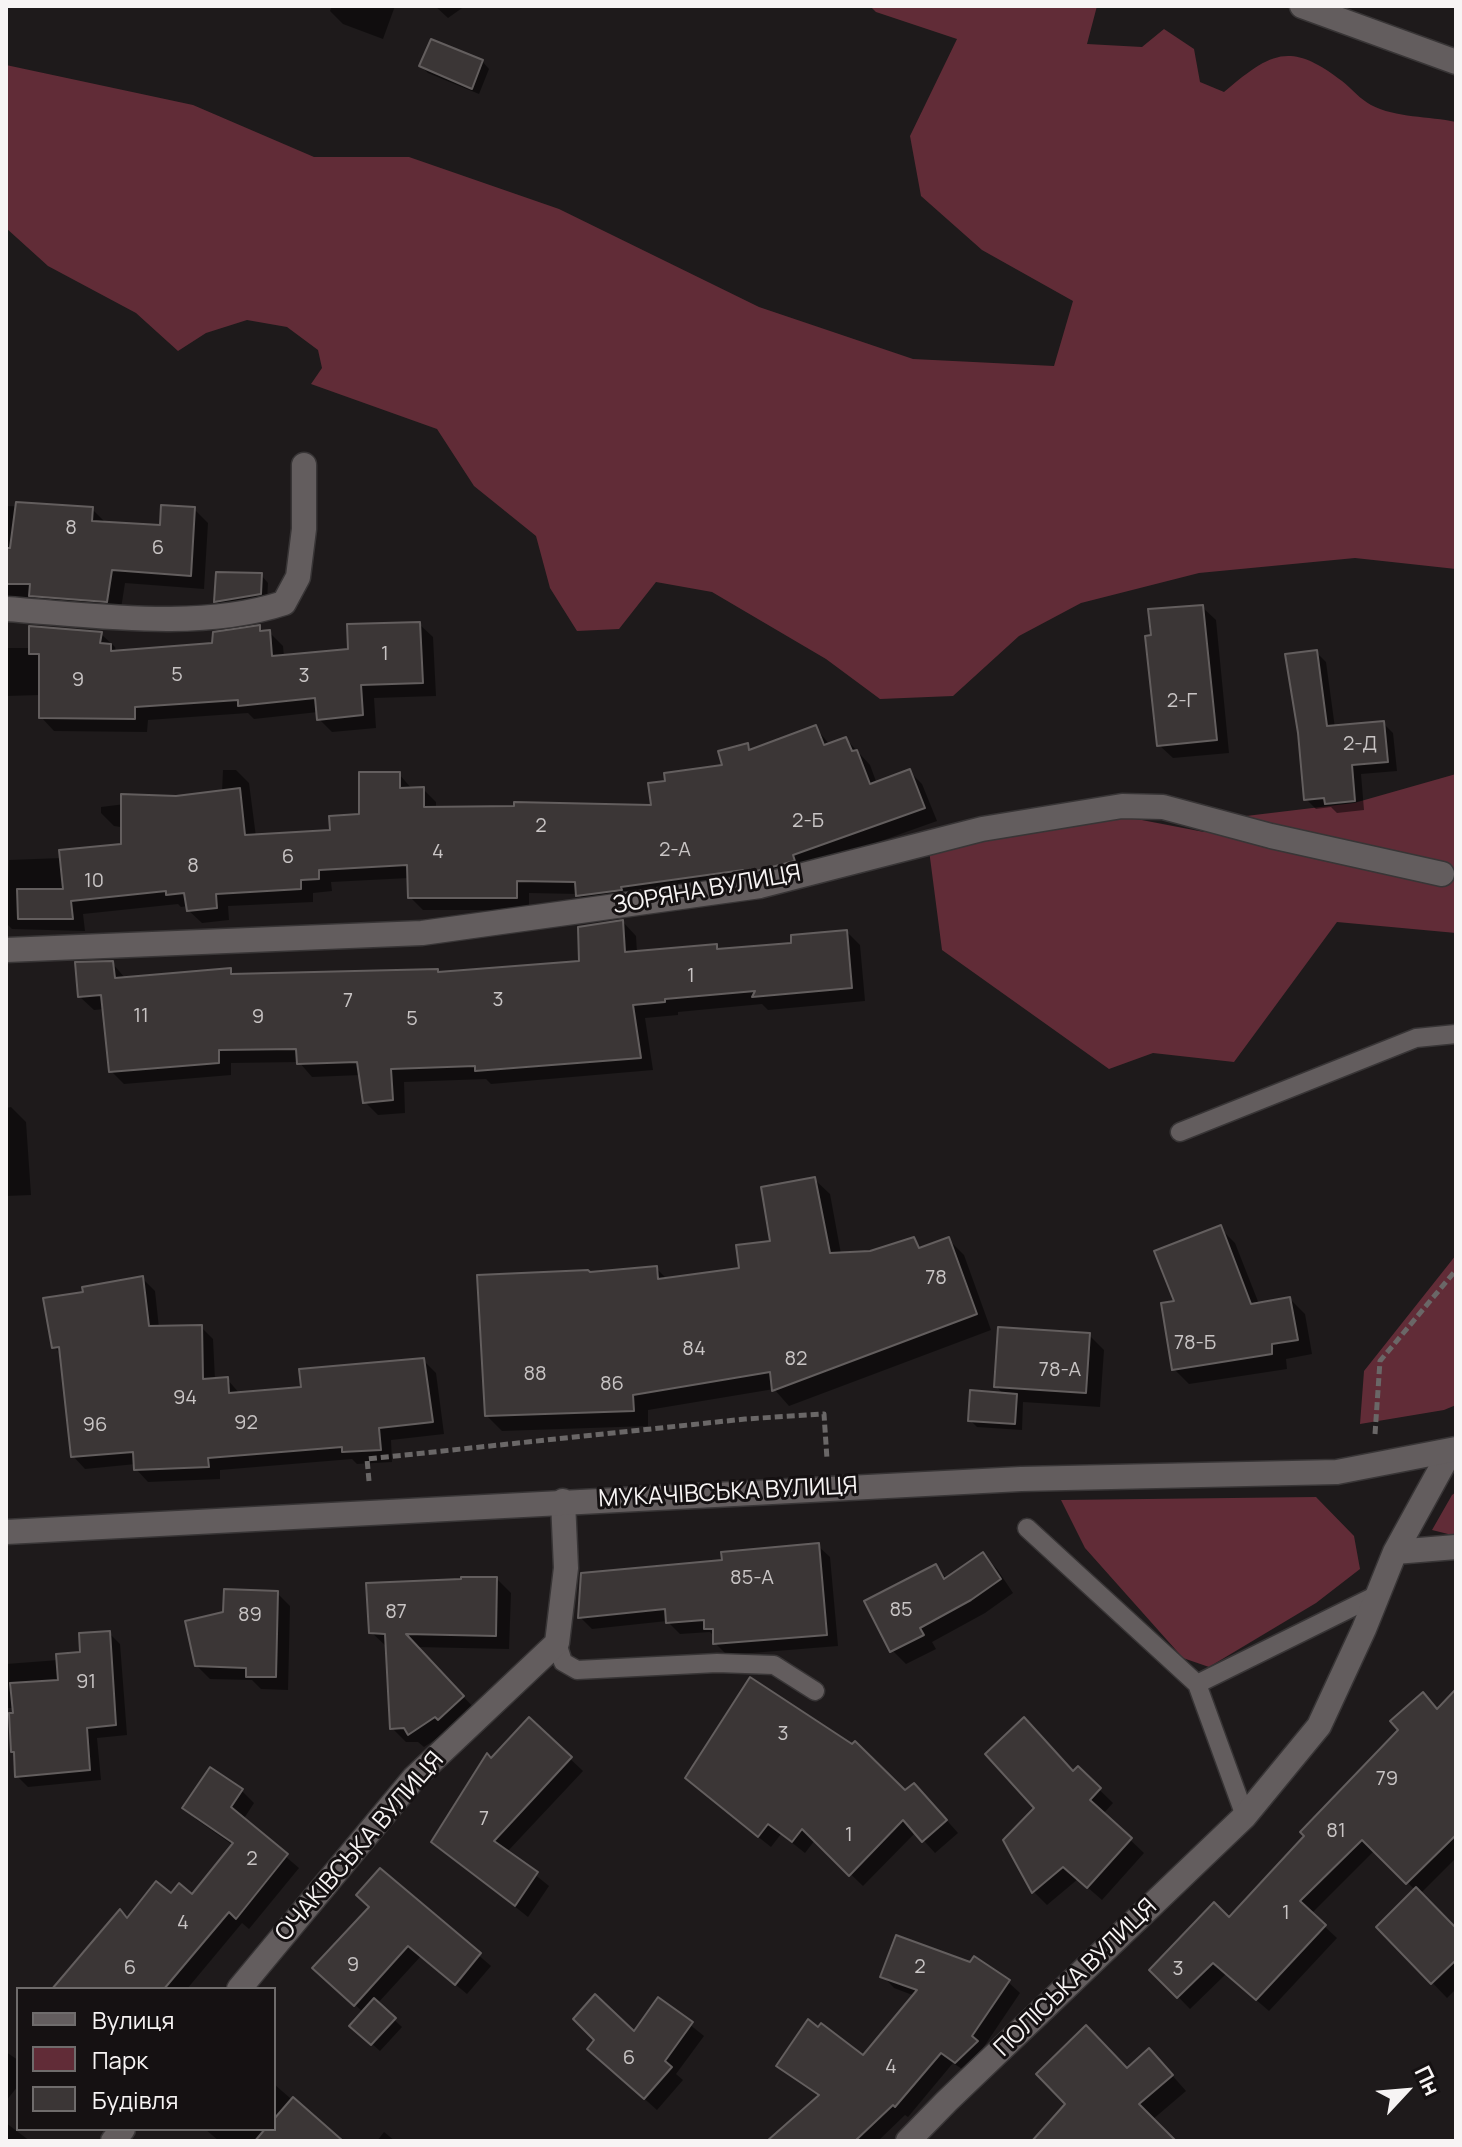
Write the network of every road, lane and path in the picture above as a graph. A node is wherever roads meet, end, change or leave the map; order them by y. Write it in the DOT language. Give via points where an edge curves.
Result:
graph roads {
  1 [pos="1302,6"];
  2 [pos="1456,62"];
  3 [pos="304,465"];
  4 [pos="6,609"];
  5 [pos="1449,878"];
  6 [pos="6,950"];
  7 [pos="1456,1034"];
  8 [pos="1180,1132"];
  9 [pos="1456,1270"];
  10 [pos="1375,1435"];
  11 [pos="1453,1450"];
  12 [pos="828,1467"];
  13 [pos="369,1493"];
  14 [pos="563,1501"];
  15 [pos="1027,1528"];
  16 [pos="6,1532"];
  17 [pos="1456,1547"];
  18 [pos="1395,1552"];
  19 [pos="1377,1595"];
  20 [pos="557,1643"];
  21 [pos="1197,1684"];
  22 [pos="815,1691"];
  23 [pos="1245,1816"];
  24 [pos="241,1987"];
  25 [pos="908,2141"];
  1 -- 2 [label="street"];
  3 -- 4 [label="street" via="298,577 284,603 257,612 187,620"];
  5 -- 6 [label="street, ЗОРЯНА ВУЛИЦЯ" via="1163,807 1122,806 982,829 760,886 422,933"];
  7 -- 8 [label="lane" via="1416,1038"];
  9 -- 10 [label="path" via="1380,1361"];
  11 -- 14 [label="street, МУКАЧІВСЬКА ВУЛИЦЯ" via="1337,1472 1021,1479"];
  11 -- 18 [label="street, МУКАЧІВСЬКА ВУЛИЦЯ"];
  12 -- 13 [label="path" via="824,1414 367,1459"];
  14 -- 16 [label="street, МУКАЧІВСЬКА ВУЛИЦЯ"];
  14 -- 20 [label="street" via="566,1568"];
  15 -- 21 [label="lane"];
  17 -- 18 [label="street"];
  18 -- 19 [label="street, МУКАЧІВСЬКА ВУЛИЦЯ"];
  19 -- 21 [label="lane"];
  19 -- 23 [label="street, МУКАЧІВСЬКА ВУЛИЦЯ" via="1319,1726"];
  20 -- 22 [label="lane" via="563,1662 577,1670 774,1665"];
  20 -- 24 [label="street, ОЧАКІВСЬКА ВУЛИЦЯ" via="414,1778"];
  21 -- 23 [label="lane"];
  23 -- 25 [label="street, ПОЛІСЬКА ВУЛИЦЯ"];
}
